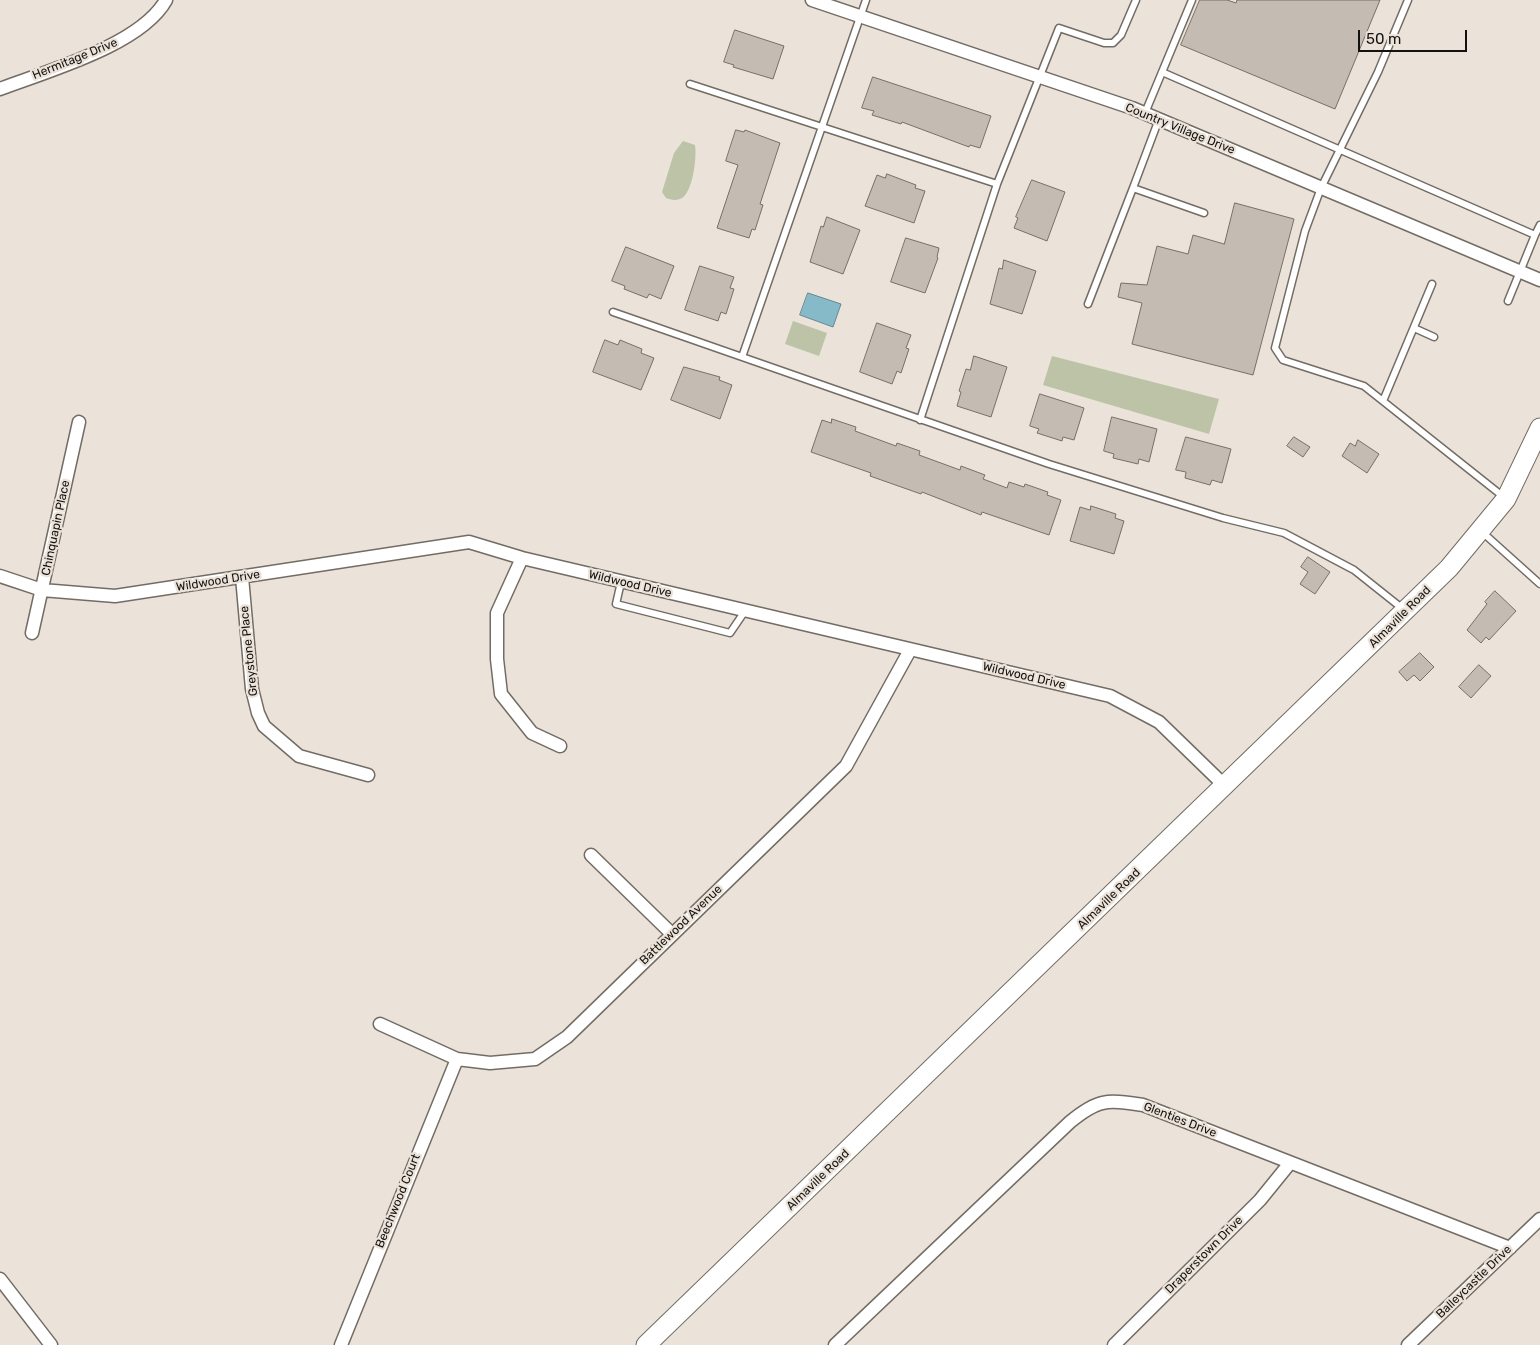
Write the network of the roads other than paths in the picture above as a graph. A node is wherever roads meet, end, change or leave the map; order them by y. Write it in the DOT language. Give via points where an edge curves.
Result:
graph roads {
  1 [pos="166,0"];
  2 [pos="812,0"];
  3 [pos="866,0"];
  4 [pos="1136,0"];
  5 [pos="1192,0"];
  6 [pos="1408,0"];
  7 [pos="862,17"];
  8 [pos="1162,72"];
  9 [pos="1039,76"];
  10 [pos="690,84"];
  11 [pos="0,89"];
  12 [pos="1145,113"];
  13 [pos="1159,119"];
  14 [pos="823,126"];
  15 [pos="1339,150"];
  16 [pos="997,184"];
  17 [pos="1133,188"];
  18 [pos="1321,188"];
  19 [pos="1204,213"];
  20 [pos="1540,225"];
  21 [pos="1536,235"];
  22 [pos="1520,272"];
  23 [pos="1540,280"];
  24 [pos="1432,284"];
  25 [pos="1508,301"];
  26 [pos="1088,304"];
  27 [pos="613,312"];
  28 [pos="1414,328"];
  29 [pos="1434,337"];
  30 [pos="742,358"];
  31 [pos="1383,401"];
  32 [pos="920,420"];
  33 [pos="79,422"];
  34 [pos="1540,428"];
  35 [pos="1506,499"];
  36 [pos="1480,531"];
  37 [pos="522,558"];
  38 [pos="0,576"];
  39 [pos="242,577"];
  40 [pos="621,582"];
  41 [pos="1540,584"];
  42 [pos="42,590"];
  43 [pos="744,611"];
  44 [pos="1406,611"];
  45 [pos="32,633"];
  46 [pos="910,650"];
  47 [pos="560,746"];
  48 [pos="368,774"];
  49 [pos="1226,786"];
  50 [pos="590,855"];
  51 [pos="672,934"];
  52 [pos="380,1024"];
  53 [pos="457,1058"];
  54 [pos="1290,1162"];
  55 [pos="1540,1219"];
  56 [pos="1510,1248"];
  57 [pos="0,1279"];
  58 [pos="51,1345"];
  59 [pos="341,1345"];
  60 [pos="646,1345"];
  61 [pos="835,1345"];
  62 [pos="1114,1345"];
  63 [pos="1408,1345"];
  1 -- 11 [label="street, Hermitage Drive" via="161,9 120,42"];
  2 -- 7 [label="street, Country Village Drive"];
  3 -- 7 [label="lane"];
  4 -- 9 [label="lane" via="1121,35 1113,43 1059,28"];
  5 -- 8 [label="lane"];
  6 -- 15 [label="lane" via="1378,72"];
  7 -- 9 [label="street, Country Village Drive"];
  7 -- 14 [label="lane"];
  8 -- 12 [label="lane"];
  8 -- 15 [label="lane"];
  9 -- 12 [label="street, Country Village Drive"];
  9 -- 16 [label="lane"];
  10 -- 14 [label="lane"];
  12 -- 13 [label="street, Country Village Drive"];
  13 -- 17 [label="lane"];
  13 -- 18 [label="street, Country Village Drive"];
  14 -- 16 [label="lane"];
  14 -- 30 [label="lane"];
  15 -- 18 [label="lane"];
  15 -- 21 [label="lane"];
  16 -- 32 [label="lane"];
  17 -- 19 [label="lane"];
  17 -- 26 [label="lane"];
  18 -- 22 [label="street, Country Village Drive"];
  18 -- 31 [label="lane" via="1305,231 1275,348 1284,360 1364,386"];
  20 -- 21 [label="lane"];
  21 -- 22 [label="lane"];
  22 -- 23 [label="street, Country Village Drive"];
  22 -- 25 [label="lane"];
  24 -- 28 [label="lane"];
  27 -- 30 [label="lane"];
  28 -- 29 [label="lane"];
  28 -- 31 [label="lane"];
  30 -- 32 [label="lane"];
  31 -- 35 [label="lane"];
  32 -- 44 [label="lane" via="1094,478 1223,518 1284,533 1354,570"];
  33 -- 42 [label="street, Chinquapin Place"];
  34 -- 35 [label="street, Almaville Road"];
  35 -- 36 [label="street, Almaville Road"];
  36 -- 41 [label="lane"];
  36 -- 44 [label="street, Almaville Road"];
  37 -- 39 [label="street, Wildwood Drive" via="469,542"];
  37 -- 40 [label="street, Wildwood Drive"];
  37 -- 47 [label="street" via="497,613 501,694 532,733"];
  38 -- 42 [label="street, Wildwood Drive"];
  39 -- 42 [label="street, Wildwood Drive" via="115,596"];
  39 -- 48 [label="street, Greystone Place" via="252,689 264,726 299,756"];
  40 -- 43 [label="street, Wildwood Drive"];
  40 -- 43 [label="lane" via="616,604 730,633"];
  42 -- 45 [label="street, Chinquapin Place"];
  43 -- 46 [label="street, Wildwood Drive"];
  44 -- 49 [label="street, Almaville Road"];
  46 -- 49 [label="street, Wildwood Drive" via="1110,696 1159,722"];
  46 -- 51 [label="street, Battlewood Avenue" via="846,766"];
  49 -- 60 [label="street, Almaville Road"];
  50 -- 51 [label="street"];
  51 -- 53 [label="street, Battlewood Avenue" via="567,1037 534,1059 490,1063"];
  52 -- 53 [label="street, Battlewood Avenue"];
  53 -- 59 [label="street, Beechwood Court"];
  54 -- 56 [label="street, Glenties Drive"];
  54 -- 61 [label="street, Glenties Drive" via="1143,1105 1109,1100 1088,1108"];
  54 -- 62 [label="street, Draperstown Drive" via="1260,1200"];
  55 -- 56 [label="street, Balleycastle Drive"];
  56 -- 63 [label="street, Balleycastle Drive"];
  57 -- 58 [label="street"];
}
